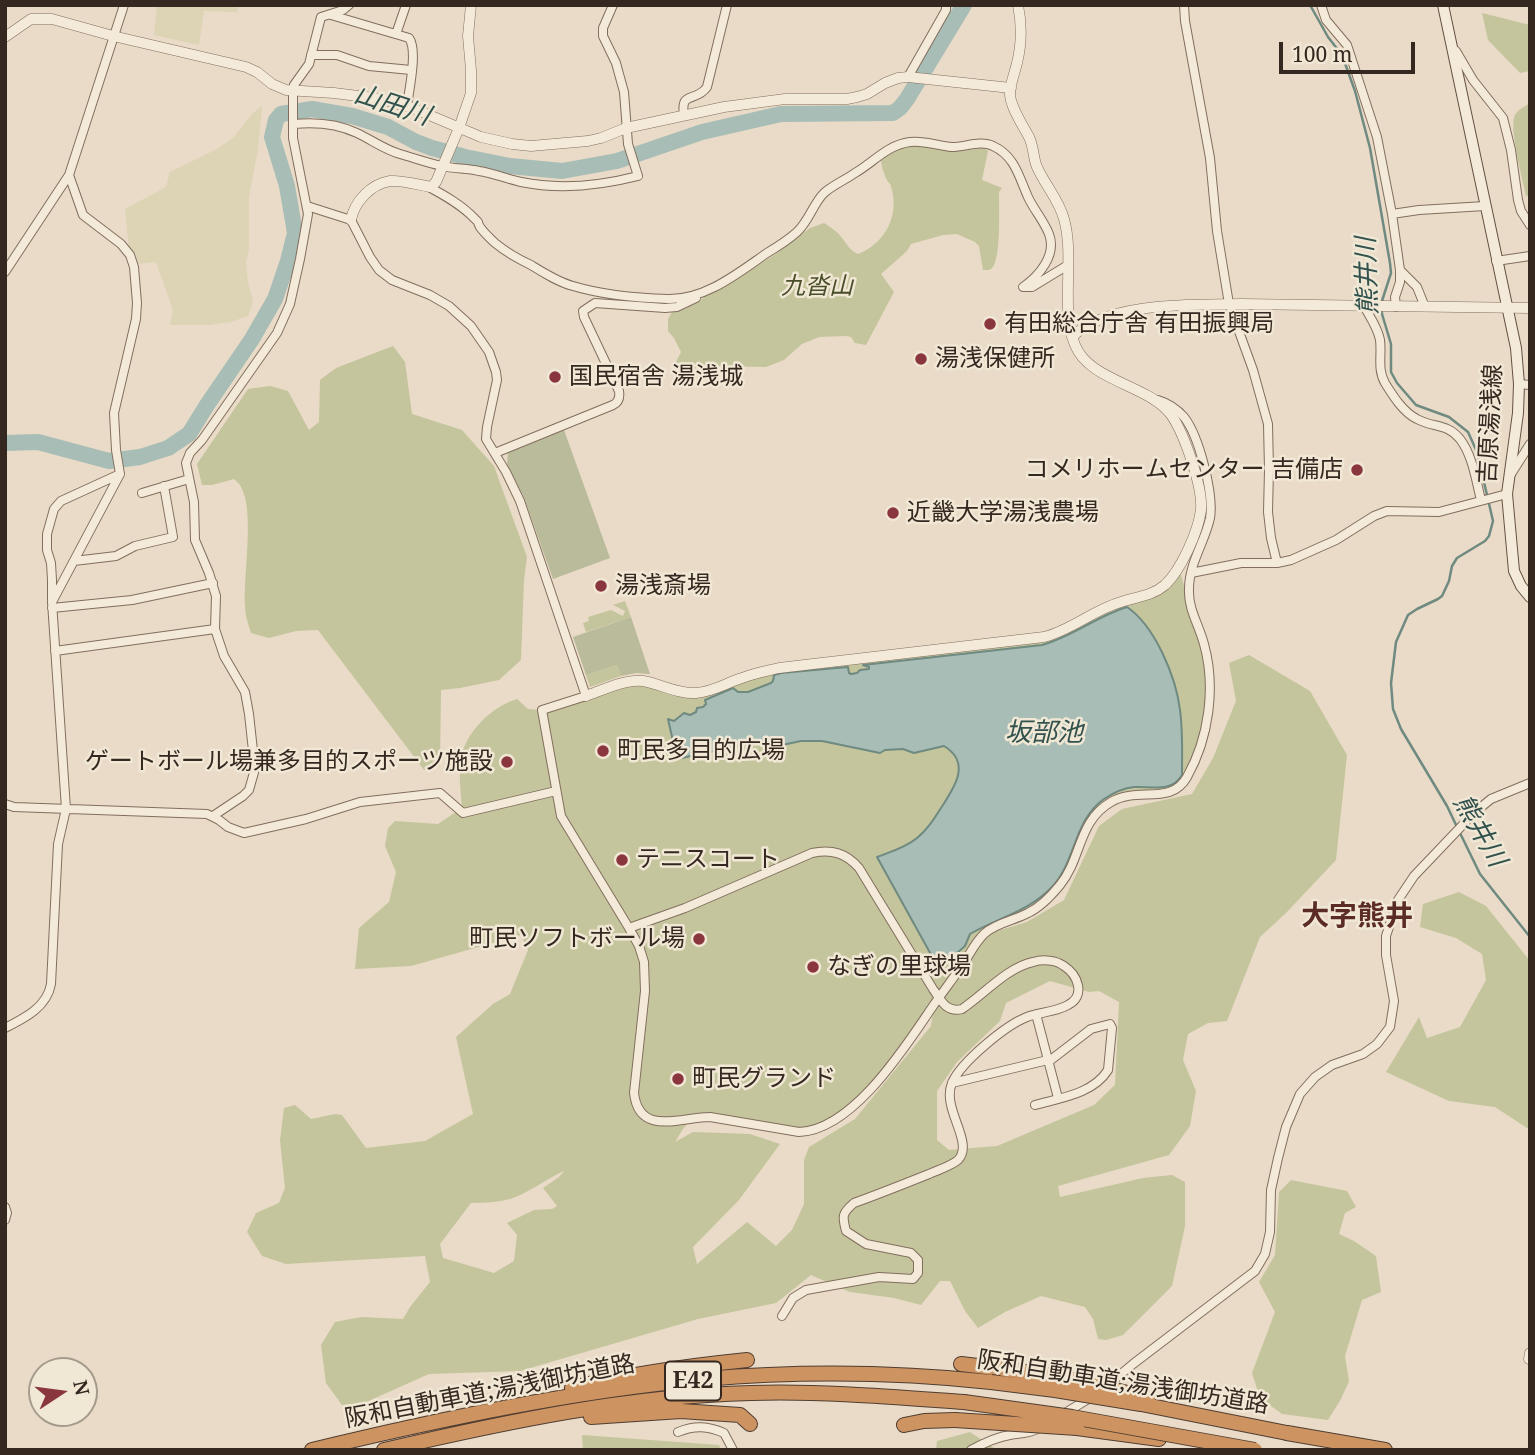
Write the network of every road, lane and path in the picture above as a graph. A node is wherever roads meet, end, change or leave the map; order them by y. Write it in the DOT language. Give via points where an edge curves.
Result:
graph roads {
  1 [pos="124,5"];
  2 [pos="349,5"];
  3 [pos="406,5"];
  4 [pos="471,5"];
  5 [pos="612,5"];
  6 [pos="727,5"];
  7 [pos="946,5"];
  8 [pos="1018,5"];
  9 [pos="1184,5"];
  10 [pos="1321,5"];
  11 [pos="1443,5"];
  12 [pos="328,14"];
  13 [pos="396,34"];
  14 [pos="113,36"];
  15 [pos="5,37"];
  16 [pos="1450,41"];
  17 [pos="311,55"];
  18 [pos="411,70"];
  19 [pos="908,77"];
  20 [pos="1011,88"];
  21 [pos="293,94"];
  22 [pos="407,106"];
  23 [pos="684,115"];
  24 [pos="294,122"];
  25 [pos="626,128"];
  26 [pos="457,132"];
  27 [pos="444,164"];
  28 [pos="69,175"];
  29 [pos="427,186"];
  30 [pos="307,206"];
  31 [pos="1485,206"];
  32 [pos="1392,214"];
  33 [pos="351,220"];
  34 [pos="1530,225"];
  35 [pos="1530,256"];
  36 [pos="1496,261"];
  37 [pos="1068,265"];
  38 [pos="1400,270"];
  39 [pos="5,272"];
  40 [pos="705,291"];
  41 [pos="1229,304"];
  42 [pos="1369,306"];
  43 [pos="1393,307"];
  44 [pos="1425,307"];
  45 [pos="1530,308"];
  46 [pos="1508,309"];
  47 [pos="1072,337"];
  48 [pos="1524,385"];
  49 [pos="1151,397"];
  50 [pos="1530,444"];
  51 [pos="495,453"];
  52 [pos="120,473"];
  53 [pos="1510,476"];
  54 [pos="189,479"];
  55 [pos="164,486"];
  56 [pos="142,493"];
  57 [pos="1507,495"];
  58 [pos="1481,500"];
  59 [pos="74,561"];
  60 [pos="1277,563"];
  61 [pos="1191,573"];
  62 [pos="213,583"];
  63 [pos="1530,597"];
  64 [pos="52,605"];
  65 [pos="215,629"];
  66 [pos="55,651"];
  67 [pos="586,696"];
  68 [pos="1530,783"];
  69 [pos="555,791"];
  70 [pos="5,804"];
  71 [pos="66,809"];
  72 [pos="213,816"];
  73 [pos="629,928"];
  74 [pos="939,997"];
  75 [pos="1035,1014"];
  76 [pos="5,1028"];
  77 [pos="1048,1060"];
  78 [pos="952,1083"];
  79 [pos="1058,1098"];
  80 [pos="1035,1105"];
  81 [pos="5,1207"];
  82 [pos="5,1220"];
  83 [pos="782,1316"];
  84 [pos="747,1360"];
  85 [pos="961,1364"];
  86 [pos="476,1413"];
  87 [pos="1226,1422"];
  88 [pos="750,1424"];
  89 [pos="904,1425"];
  90 [pos="678,1432"];
  91 [pos="461,1433"];
  92 [pos="312,1450"];
  93 [pos="384,1450"];
  94 [pos="733,1450"];
  95 [pos="971,1450"];
  96 [pos="1244,1450"];
  97 [pos="1255,1450"];
  98 [pos="1385,1450"];
  1 -- 14 [label="street"];
  2 -- 12 [label="street"];
  3 -- 13 [label="street"];
  4 -- 26 [label="street" via="471,93"];
  5 -- 25 [label="street" via="603,36 624,92"];
  6 -- 23 [label="street" via="706,87 685,100"];
  7 -- 19 [label="street"];
  8 -- 20 [label="street" via="1020,51"];
  9 -- 41 [label="street"];
  10 -- 32 [label="street" via="1326,20 1347,45 1360,82 1377,137"];
  11 -- 16 [label="main road, 吉原湯浅線"];
  12 -- 13 [label="street"];
  12 -- 17 [label="street" via="319,20"];
  13 -- 18 [label="street" via="412,41"];
  14 -- 15 [label="street" via="35,18"];
  14 -- 21 [label="street" via="246,67"];
  14 -- 28 [label="street"];
  16 -- 31 [label="main road, 吉原湯浅線"];
  16 -- 34 [label="street" via="1503,118 1518,200"];
  17 -- 18 [label="street" via="337,55 369,66"];
  17 -- 21 [label="street"];
  18 -- 22 [label="street"];
  19 -- 20 [label="street"];
  19 -- 23 [label="street" via="847,99 776,100"];
  20 -- 37 [label="street" via="1011,100 1031,141 1037,166 1064,217"];
  21 -- 22 [label="street" via="334,93"];
  21 -- 24 [label="street"];
  22 -- 26 [label="street"];
  23 -- 25 [label="street"];
  24 -- 27 [label="street" via="332,125 379,146"];
  24 -- 30 [label="street"];
  25 -- 26 [label="street" via="588,141 531,146"];
  25 -- 27 [label="street" via="638,176 609,183 562,187"];
  26 -- 27 [label="street"];
  27 -- 29 [label="street" via="435,184"];
  28 -- 39 [label="street"];
  28 -- 52 [label="street" via="83,215 121,244 134,267 136,319 114,413"];
  29 -- 33 [label="street" via="381,184 355,205"];
  29 -- 40 [label="street" via="471,215 506,251 572,286 668,299"];
  30 -- 33 [label="street"];
  30 -- 54 [label="street" via="307,224 284,321 188,458"];
  31 -- 32 [label="street"];
  31 -- 36 [label="main road, 吉原湯浅線"];
  32 -- 38 [label="street"];
  33 -- 51 [label="street" via="379,270 449,306 489,352 497,380 486,434"];
  35 -- 36 [label="street"];
  36 -- 46 [label="main road, 吉原湯浅線"];
  37 -- 40 [label="street" via="1032,287 1023,287 1042,271 1050,235 1017,169 988,144 948,147 918,141 879,154 824,193 797,232"];
  37 -- 47 [label="street"];
  38 -- 43 [label="street"];
  38 -- 44 [label="street" via="1417,287"];
  40 -- 51 [label="street" via="677,307 595,303 585,308 584,317 619,391 618,402"];
  41 -- 42 [label="street"];
  41 -- 47 [label="street" via="1139,309 1090,323"];
  41 -- 60 [label="street" via="1268,424 1268,512"];
  42 -- 43 [label="street"];
  42 -- 58 [label="street" via="1379,338 1384,381 1408,414 1447,428 1460,439"];
  43 -- 44 [label="street"];
  44 -- 46 [label="street"];
  45 -- 46 [label="street"];
  46 -- 48 [label="main road, 吉原湯浅線"];
  47 -- 49 [label="street" via="1082,357 1094,367"];
  48 -- 53 [label="main road, 吉原湯浅線"];
  49 -- 61 [label="street" via="1185,418 1207,478 1210,517"];
  49 -- 67 [label="street" via="1169,412 1182,433 1201,500 1179,568 1157,591 1107,606 1065,631 1044,637 779,668 704,692 684,693 638,681"];
  50 -- 53 [label="street"];
  51 -- 67 [label="street" via="520,501"];
  52 -- 59 [label="street"];
  52 -- 64 [label="street" via="61,501 54,509 47,541"];
  53 -- 57 [label="main road, 吉原湯浅線"];
  54 -- 55 [label="street"];
  54 -- 62 [label="street" via="195,540"];
  55 -- 56 [label="street"];
  55 -- 59 [label="street" via="173,537 116,556"];
  57 -- 58 [label="street"];
  57 -- 63 [label="main road, 吉原湯浅線" via="1514,570"];
  58 -- 60 [label="street" via="1439,512 1387,510 1336,540"];
  59 -- 64 [label="street"];
  60 -- 61 [label="street"];
  61 -- 74 [label="street" via="1189,600 1205,645 1210,691 1203,735 1184,783 1172,792 1129,795 1103,807 1090,822 1071,869 1053,894 1029,913 985,933"];
  62 -- 64 [label="street" via="132,600"];
  62 -- 65 [label="street"];
  64 -- 66 [label="street"];
  65 -- 66 [label="street"];
  65 -- 72 [label="street" via="245,692 255,769 249,790"];
  66 -- 71 [label="street"];
  67 -- 69 [label="street" via="542,710"];
  68 -- 95 [label="street" via="1491,799 1475,812 1414,876 1398,900 1386,936 1394,1001 1390,1027 1377,1044 1332,1065 1300,1094 1278,1158 1265,1254 1255,1270 1081,1404 1030,1433 989,1440"];
  69 -- 72 [label="street" via="463,813 440,793 377,799 244,833"];
  69 -- 73 [label="street" via="564,823"];
  70 -- 71 [label="street"];
  71 -- 72 [label="street"];
  71 -- 76 [label="street" via="58,844 50,992 34,1011"];
  73 -- 74 [label="street" via="812,853 835,852 859,868"];
  73 -- 74 [label="street" via="645,971 634,1093 637,1107 655,1122 710,1117 793,1132 818,1128 841,1115 874,1085"];
  74 -- 75 [label="street" via="950,1009 959,1009 1022,965 1044,960 1065,967 1078,983 1076,998 1067,1006"];
  75 -- 77 [label="street"];
  75 -- 78 [label="street" via="997,1036 961,1068"];
  77 -- 78 [label="street"];
  77 -- 79 [label="street"];
  77 -- 79 [label="street" via="1093,1028 1111,1026 1106,1074 1085,1091"];
  78 -- 83 [label="street" via="950,1105 963,1149 958,1159 854,1203 843,1219 846,1231 866,1244 911,1253 918,1260 918,1273 913,1279 879,1277 806,1290 793,1297"];
  79 -- 80 [label="street"];
  81 -- 82 [label="street"];
  84 -- 86 [label="highway" via="618,1377"];
  85 -- 87 [label="highway, bridge" via="1061,1377"];
  86 -- 87 [label="highway, 阪和自動車道;湯浅御坊道路 / E42, bridge" via="606,1391 740,1377 908,1376 991,1382"];
  86 -- 92 [label="highway, 阪和自動車道;湯浅御坊道路 / E42"];
  87 -- 98 [label="highway, 阪和自動車道;湯浅御坊道路 / E42, bridge"];
  88 -- 91 [label="highway" via="740,1415 681,1411"];
  89 -- 96 [label="highway, bridge" via="955,1420 1077,1428"];
  90 -- 94 [label="street" via="710,1427 724,1433"];
  91 -- 93 [label="highway, 阪和自動車道;湯浅御坊道路 / E42"];
  91 -- 97 [label="highway, 阪和自動車道;湯浅御坊道路 / E42, bridge" via="653,1400 843,1393 964,1402"];
}
